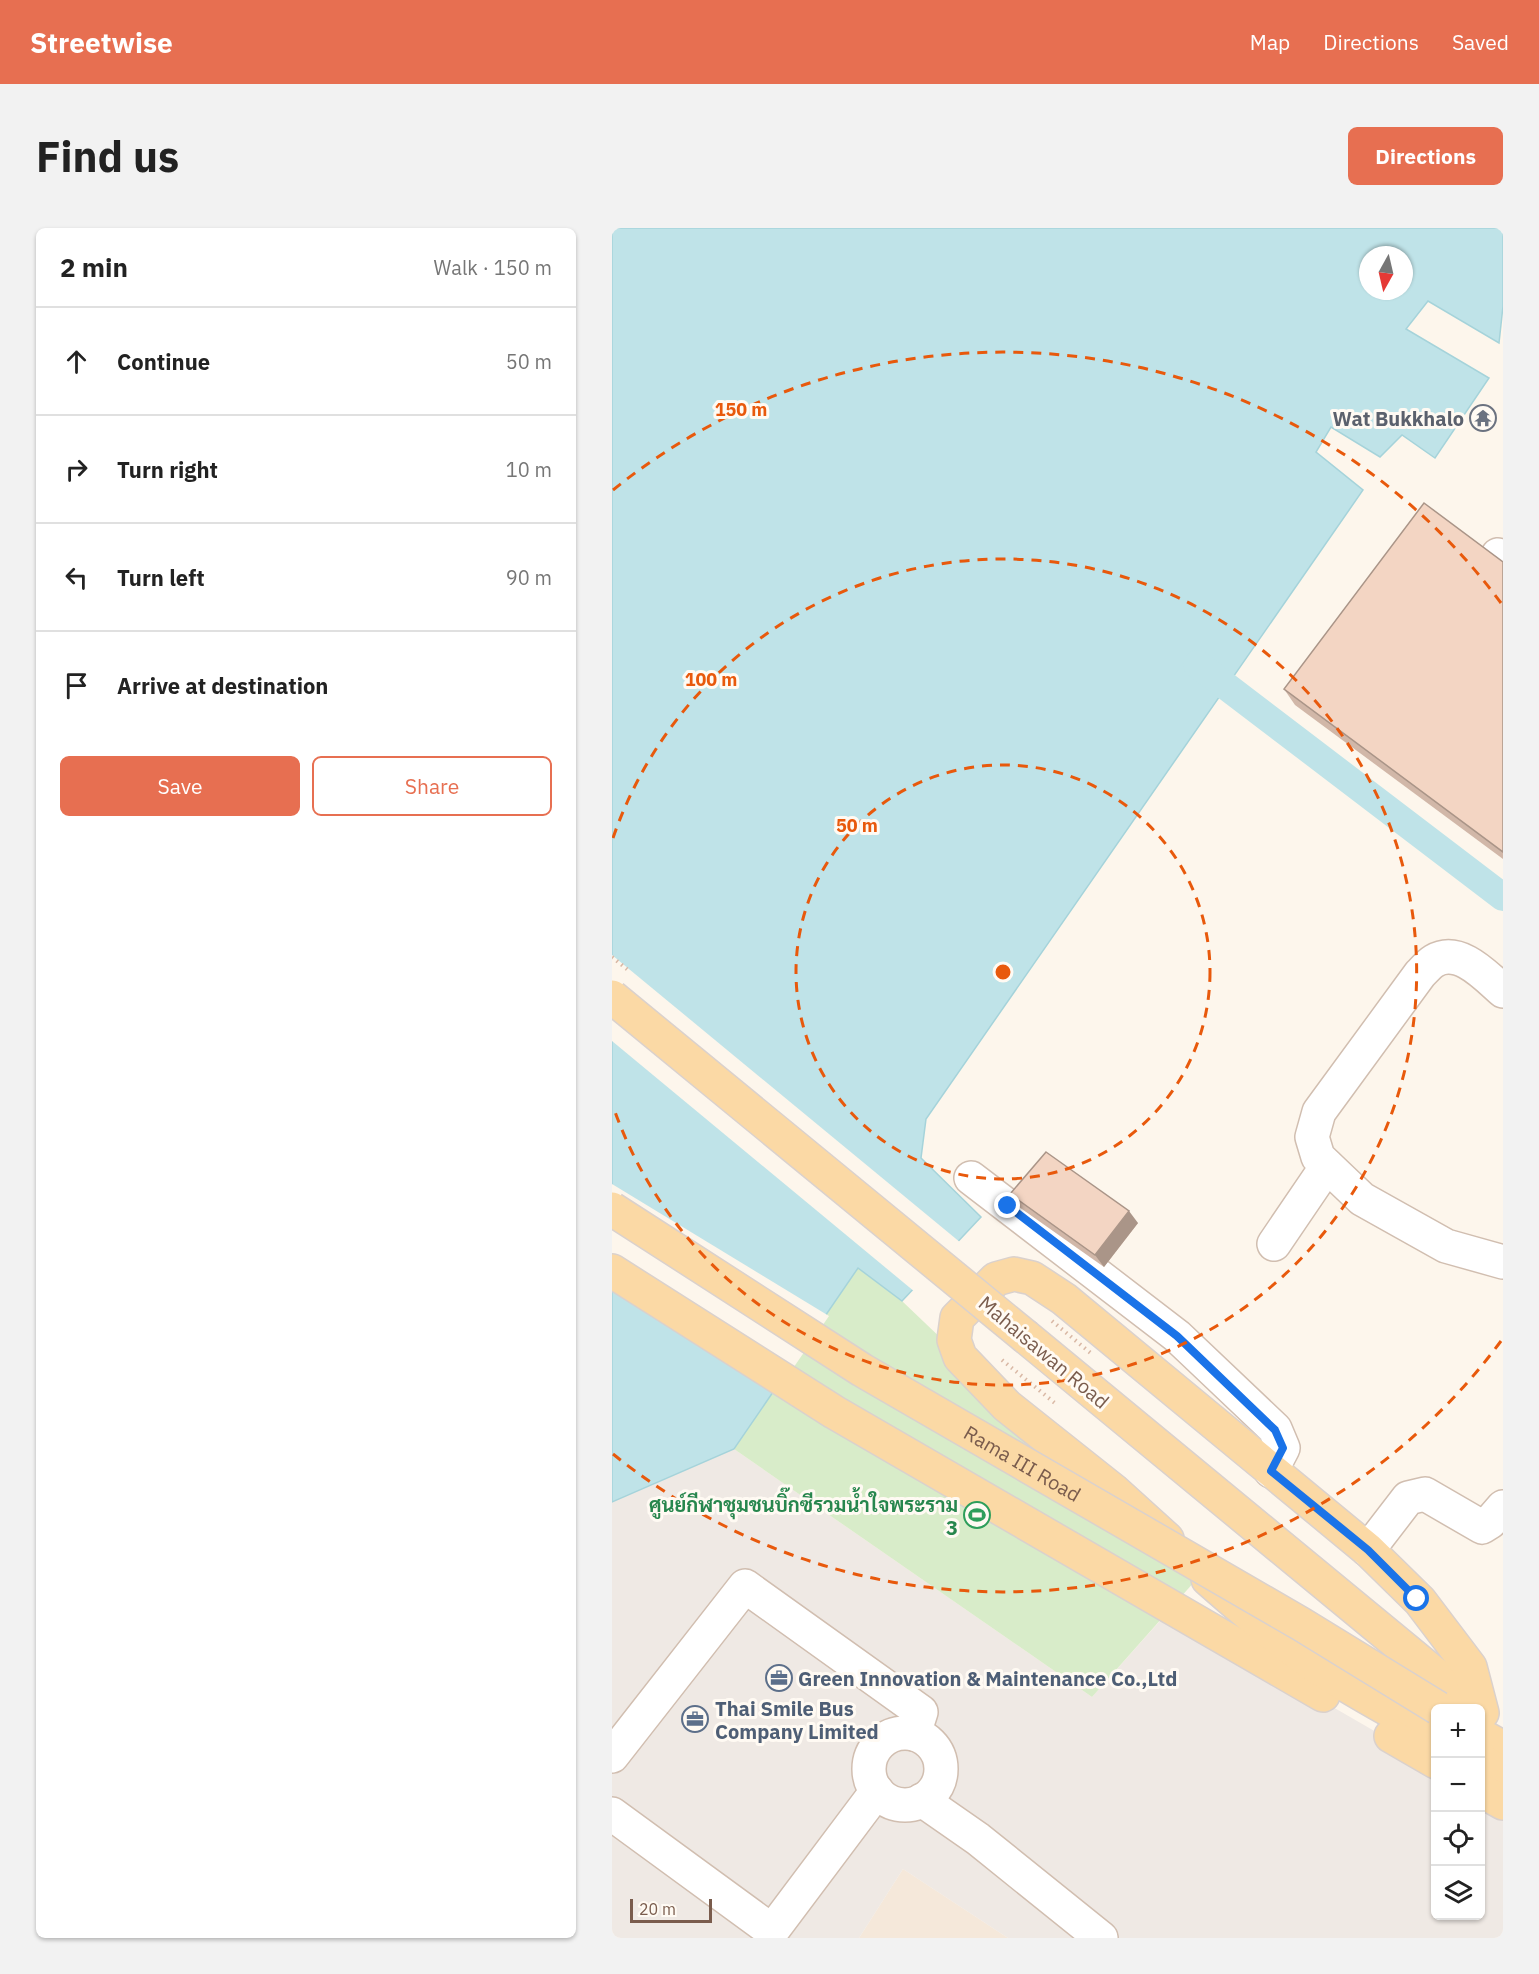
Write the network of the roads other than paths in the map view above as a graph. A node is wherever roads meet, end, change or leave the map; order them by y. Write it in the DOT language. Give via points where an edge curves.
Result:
graph roads {
  1 [pos="1503,991"];
  2 [pos="612,997"];
  3 [pos="1327,1166"];
  4 [pos="970,1178"];
  5 [pos="612,1209"];
  6 [pos="1274,1244"];
  7 [pos="1503,1262"];
  8 [pos="612,1271"];
  9 [pos="1271,1471"];
  10 [pos="1503,1507"];
  11 [pos="1368,1550"];
  12 [pos="1431,1704"];
  13 [pos="1490,1725"];
  14 [pos="1431,1733"];
  15 [pos="914,1734"];
  16 [pos="612,1756"];
  17 [pos="1431,1759"];
  18 [pos="1485,1763"];
  19 [pos="1503,1774"];
  20 [pos="877,1791"];
  21 [pos="1485,1793"];
  22 [pos="922,1800"];
  23 [pos="1503,1803"];
  24 [pos="612,1814"];
  25 [pos="1101,1938"];
  1 -- 3 [label="street" via="1460,959 1434,960 1319,1112 1312,1137 1318,1157"];
  2 -- 13 [label="main road, Mahaisawan Road, bridge"];
  3 -- 6 [label="street"];
  3 -- 7 [label="street" via="1362,1199 1446,1246"];
  4 -- 9 [label="street" via="1177,1336 1275,1430 1283,1448"];
  5 -- 12 [label="main road, Rama III Road, bridge" via="862,1370"];
  8 -- 17 [label="main road" via="834,1412"];
  9 -- 11 [label="main road"];
  9 -- 14 [label="main road" via="1064,1299 1032,1278 1014,1274 996,1279 957,1318 954,1340 960,1357 1007,1406 1114,1491 1258,1623 1324,1671"];
  10 -- 11 [label="street" via="1482,1527 1425,1494 1417,1494 1408,1498"];
  11 -- 13 [label="main road" via="1420,1601 1452,1640 1470,1667"];
  15 -- 16 [label="street" via="921,1712 745,1586"];
  15 -- 20 [label="street" via="892,1735 875,1749 869,1770"];
  15 -- 22 [label="street" via="925,1738 940,1758 935,1788"];
  18 -- 19 [label="main road"];
  20 -- 22 [label="street" via="898,1804"];
  20 -- 24 [label="street" via="772,1931"];
  21 -- 23 [label="main road"];
  22 -- 25 [label="street" via="978,1839"];
}
